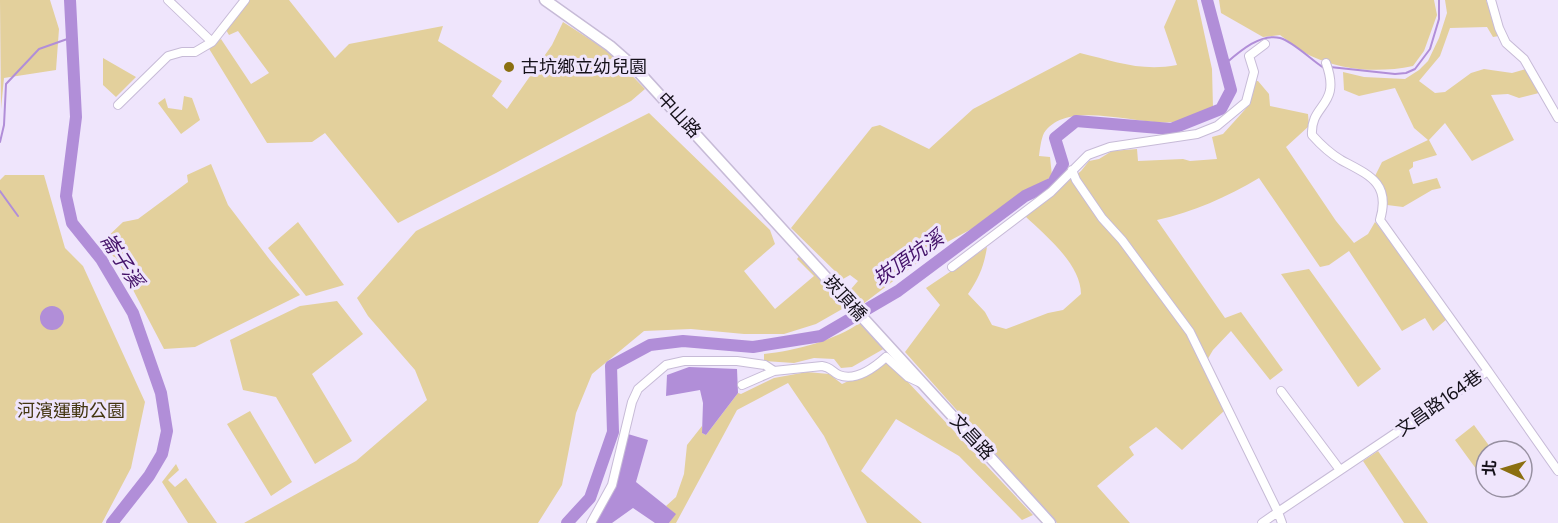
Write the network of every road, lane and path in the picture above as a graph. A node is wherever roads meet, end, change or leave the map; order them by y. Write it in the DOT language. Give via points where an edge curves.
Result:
graph roads {
  1 [pos="168,0"];
  2 [pos="245,0"];
  3 [pos="545,0"];
  4 [pos="1491,0"];
  5 [pos="213,42"];
  6 [pos="1265,44"];
  7 [pos="1326,63"];
  8 [pos="118,105"];
  9 [pos="1558,118"];
  10 [pos="1072,170"];
  11 [pos="798,245"];
  12 [pos="952,267"];
  13 [pos="893,352"];
  14 [pos="774,371"];
  15 [pos="1488,371"];
  16 [pos="922,383"];
  17 [pos="742,386"];
  18 [pos="1281,391"];
  19 [pos="1340,470"];
  20 [pos="1558,471"];
  21 [pos="1278,512"];
  22 [pos="591,523"];
  23 [pos="1050,523"];
  24 [pos="1262,523"];
  25 [pos="1282,523"];
  1 -- 5 [label="street"];
  2 -- 5 [label="street"];
  3 -- 11 [label="main road, 中山路" via="635,68"];
  4 -- 9 [label="street" via="1506,43 1524,59"];
  5 -- 8 [label="street" via="195,52 168,56"];
  6 -- 10 [label="street" via="1249,56 1254,72 1246,102 1217,126 1197,134 1110,147 1088,155"];
  7 -- 15 [label="street, 文昌路164巷" via="1331,91 1315,119 1312,135 1382,190 1380,220"];
  10 -- 12 [label="street" via="1051,192"];
  10 -- 21 [label="street" via="1102,218 1190,332"];
  11 -- 13 [label="main road, 崁頂橋"];
  13 -- 16 [label="main road, 文昌路"];
  14 -- 16 [label="street" via="822,366 851,376 872,369 886,357 908,377"];
  14 -- 17 [label="street"];
  14 -- 22 [label="street" via="765,365 737,361 684,361 666,366 652,377 638,389 632,402 612,485"];
  15 -- 19 [label="street, 文昌路164巷"];
  15 -- 20 [label="street"];
  16 -- 23 [label="main road, 文昌路"];
  18 -- 19 [label="street"];
  19 -- 21 [label="street, 文昌路164巷"];
  21 -- 24 [label="street, 文昌路164巷"];
  21 -- 25 [label="street"];
}
